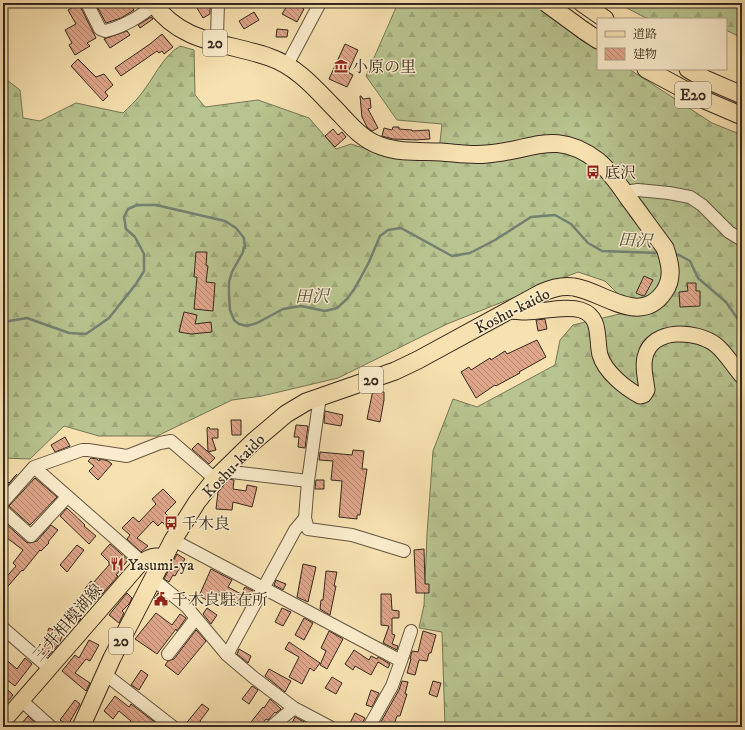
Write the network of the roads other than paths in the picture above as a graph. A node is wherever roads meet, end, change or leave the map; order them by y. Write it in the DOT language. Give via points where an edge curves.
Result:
graph roads {
  1 [pos="87,3"];
  2 [pos="218,3"];
  3 [pos="320,3"];
  4 [pos="553,3"];
  5 [pos="154,4"];
  6 [pos="584,5"];
  7 [pos="545,9"];
  8 [pos="604,18"];
  9 [pos="597,39"];
  10 [pos="215,43"];
  11 [pos="287,65"];
  12 [pos="648,70"];
  13 [pos="690,70"];
  14 [pos="742,95"];
  15 [pos="742,116"];
  16 [pos="626,194"];
  17 [pos="742,240"];
  18 [pos="508,311"];
  19 [pos="742,376"];
  20 [pos="320,396"];
  21 [pos="34,467"];
  22 [pos="219,475"];
  23 [pos="308,481"];
  24 [pos="67,498"];
  25 [pos="3,502"];
  26 [pos="3,511"];
  27 [pos="304,518"];
  28 [pos="173,540"];
  29 [pos="404,551"];
  30 [pos="164,557"];
  31 [pos="142,562"];
  32 [pos="153,579"];
  33 [pos="263,589"];
  34 [pos="196,618"];
  35 [pos="3,628"];
  36 [pos="411,631"];
  37 [pos="168,654"];
  38 [pos="227,655"];
  39 [pos="401,661"];
  40 [pos="50,669"];
  41 [pos="105,674"];
  42 [pos="22,701"];
  43 [pos="294,708"];
  44 [pos="3,722"];
  45 [pos="51,727"];
  46 [pos="81,727"];
  47 [pos="173,727"];
  48 [pos="271,727"];
  49 [pos="330,727"];
  50 [pos="369,727"];
  1 -- 5 [label="street" via="100,29 105,31 128,23"];
  2 -- 10 [label="street"];
  3 -- 11 [label="street"];
  4 -- 7 [label="street"];
  5 -- 10 [label="highway, Koshu-kaido / 20" via="161,14 180,29"];
  6 -- 8 [label="highway"];
  7 -- 9 [label="highway, bridge"];
  10 -- 11 [label="highway, Koshu-kaido / 20" via="270,57"];
  11 -- 16 [label="highway, Koshu-kaido / 20" via="313,86 356,131 381,146 407,151 475,155 538,144 561,143 599,161"];
  12 -- 15 [label="highway, E20" via="700,98"];
  13 -- 14 [label="highway, E20"];
  16 -- 17 [label="street" via="638,190 690,196 729,232"];
  16 -- 18 [label="highway, Koshu-kaido / 20" via="664,248 671,273 667,287 659,298 648,305 626,306 583,289 563,286 541,293"];
  18 -- 19 [label="main road" via="573,309 591,316 596,323 600,355 606,366 618,382 640,396 647,390 645,357 649,347 656,340 676,334 706,338 717,345"];
  18 -- 20 [label="highway, Koshu-kaido / 20" via="395,371"];
  20 -- 22 [label="highway, Koshu-kaido / 20" via="286,414"];
  20 -- 23 [label="street"];
  21 -- 22 [label="street" via="82,450 127,456 171,441"];
  21 -- 24 [label="street"];
  21 -- 25 [label="street"];
  22 -- 23 [label="street"];
  22 -- 28 [label="highway, Koshu-kaido / 20" via="196,502"];
  23 -- 27 [label="street"];
  24 -- 26 [label="street" via="32,536"];
  24 -- 31 [label="street"];
  27 -- 29 [label="street" via="308,529 352,536"];
  27 -- 33 [label="street"];
  28 -- 30 [label="highway, Koshu-kaido / 20"];
  28 -- 33 [label="street"];
  30 -- 31 [label="main road" via="155,555"];
  30 -- 32 [label="highway, Koshu-kaido / 20"];
  31 -- 40 [label="main road, 三井相模湖線"];
  32 -- 34 [label="street" via="186,606"];
  32 -- 41 [label="highway, Koshu-kaido / 20"];
  33 -- 38 [label="street"];
  33 -- 39 [label="street"];
  34 -- 37 [label="street"];
  34 -- 38 [label="street"];
  35 -- 40 [label="street"];
  36 -- 39 [label="street"];
  38 -- 43 [label="street"];
  39 -- 50 [label="street" via="392,686"];
  40 -- 42 [label="main road, 三井相模湖線"];
  41 -- 46 [label="highway, Koshu-kaido / 20"];
  41 -- 47 [label="street"];
  42 -- 44 [label="main road, 三井相模湖線"];
  42 -- 45 [label="street"];
  43 -- 48 [label="street"];
  43 -- 49 [label="street"];
}
